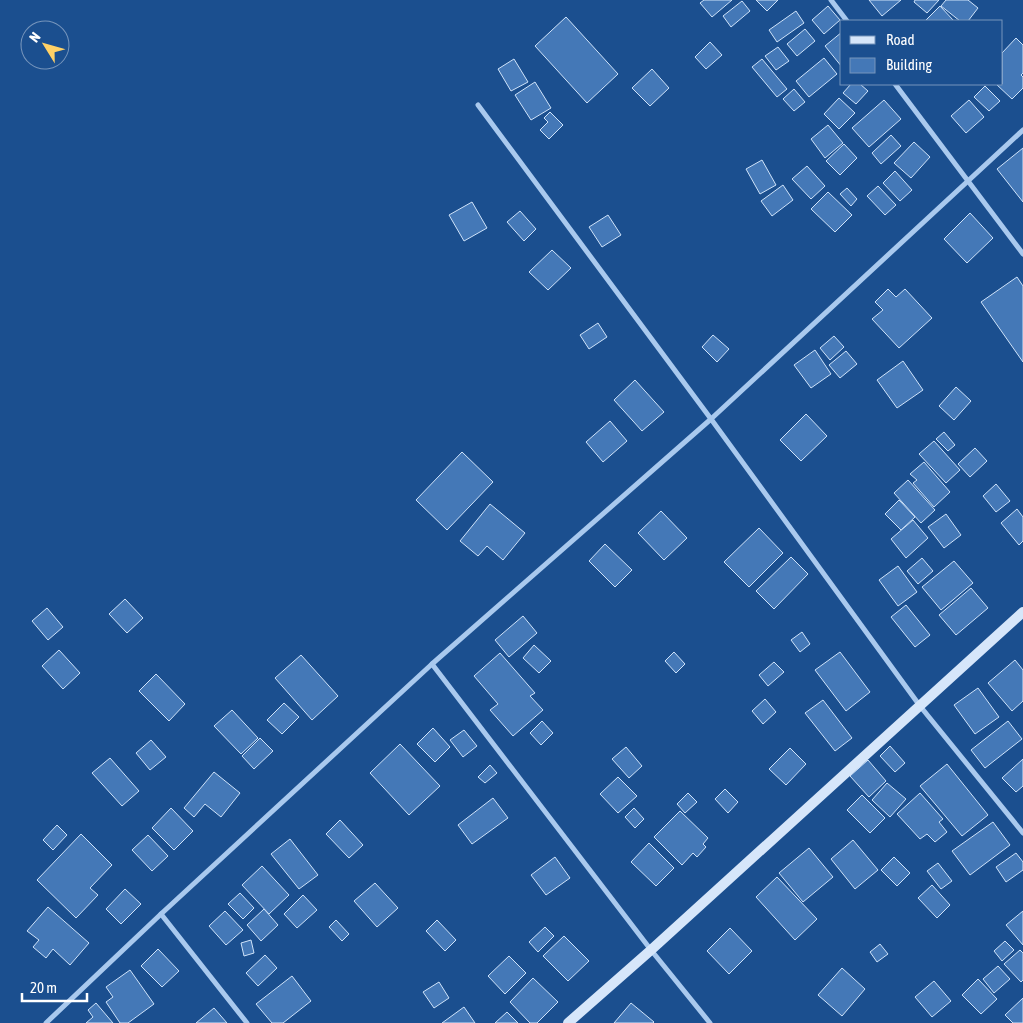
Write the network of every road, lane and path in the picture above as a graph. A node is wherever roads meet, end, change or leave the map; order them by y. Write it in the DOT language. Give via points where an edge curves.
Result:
graph roads {
  1 [pos="831,0"];
  2 [pos="846,20"];
  3 [pos="896,85"];
  4 [pos="478,105"];
  5 [pos="1023,130"];
  6 [pos="968,180"];
  7 [pos="1023,254"];
  8 [pos="711,419"];
  9 [pos="1023,612"];
  10 [pos="432,664"];
  11 [pos="920,706"];
  12 [pos="1023,833"];
  13 [pos="162,914"];
  14 [pos="651,950"];
  15 [pos="46,1023"];
  16 [pos="247,1023"];
  17 [pos="568,1023"];
  18 [pos="710,1023"];
  1 -- 2 [label="street"];
  3 -- 6 [label="street"];
  4 -- 8 [label="street"];
  5 -- 6 [label="street"];
  6 -- 7 [label="street"];
  6 -- 8 [label="street"];
  8 -- 10 [label="street"];
  8 -- 11 [label="street"];
  9 -- 11 [label="street"];
  10 -- 13 [label="street"];
  10 -- 14 [label="street"];
  11 -- 12 [label="street"];
  11 -- 14 [label="street"];
  13 -- 15 [label="street"];
  13 -- 16 [label="street"];
  14 -- 17 [label="street"];
  14 -- 18 [label="street"];
}
